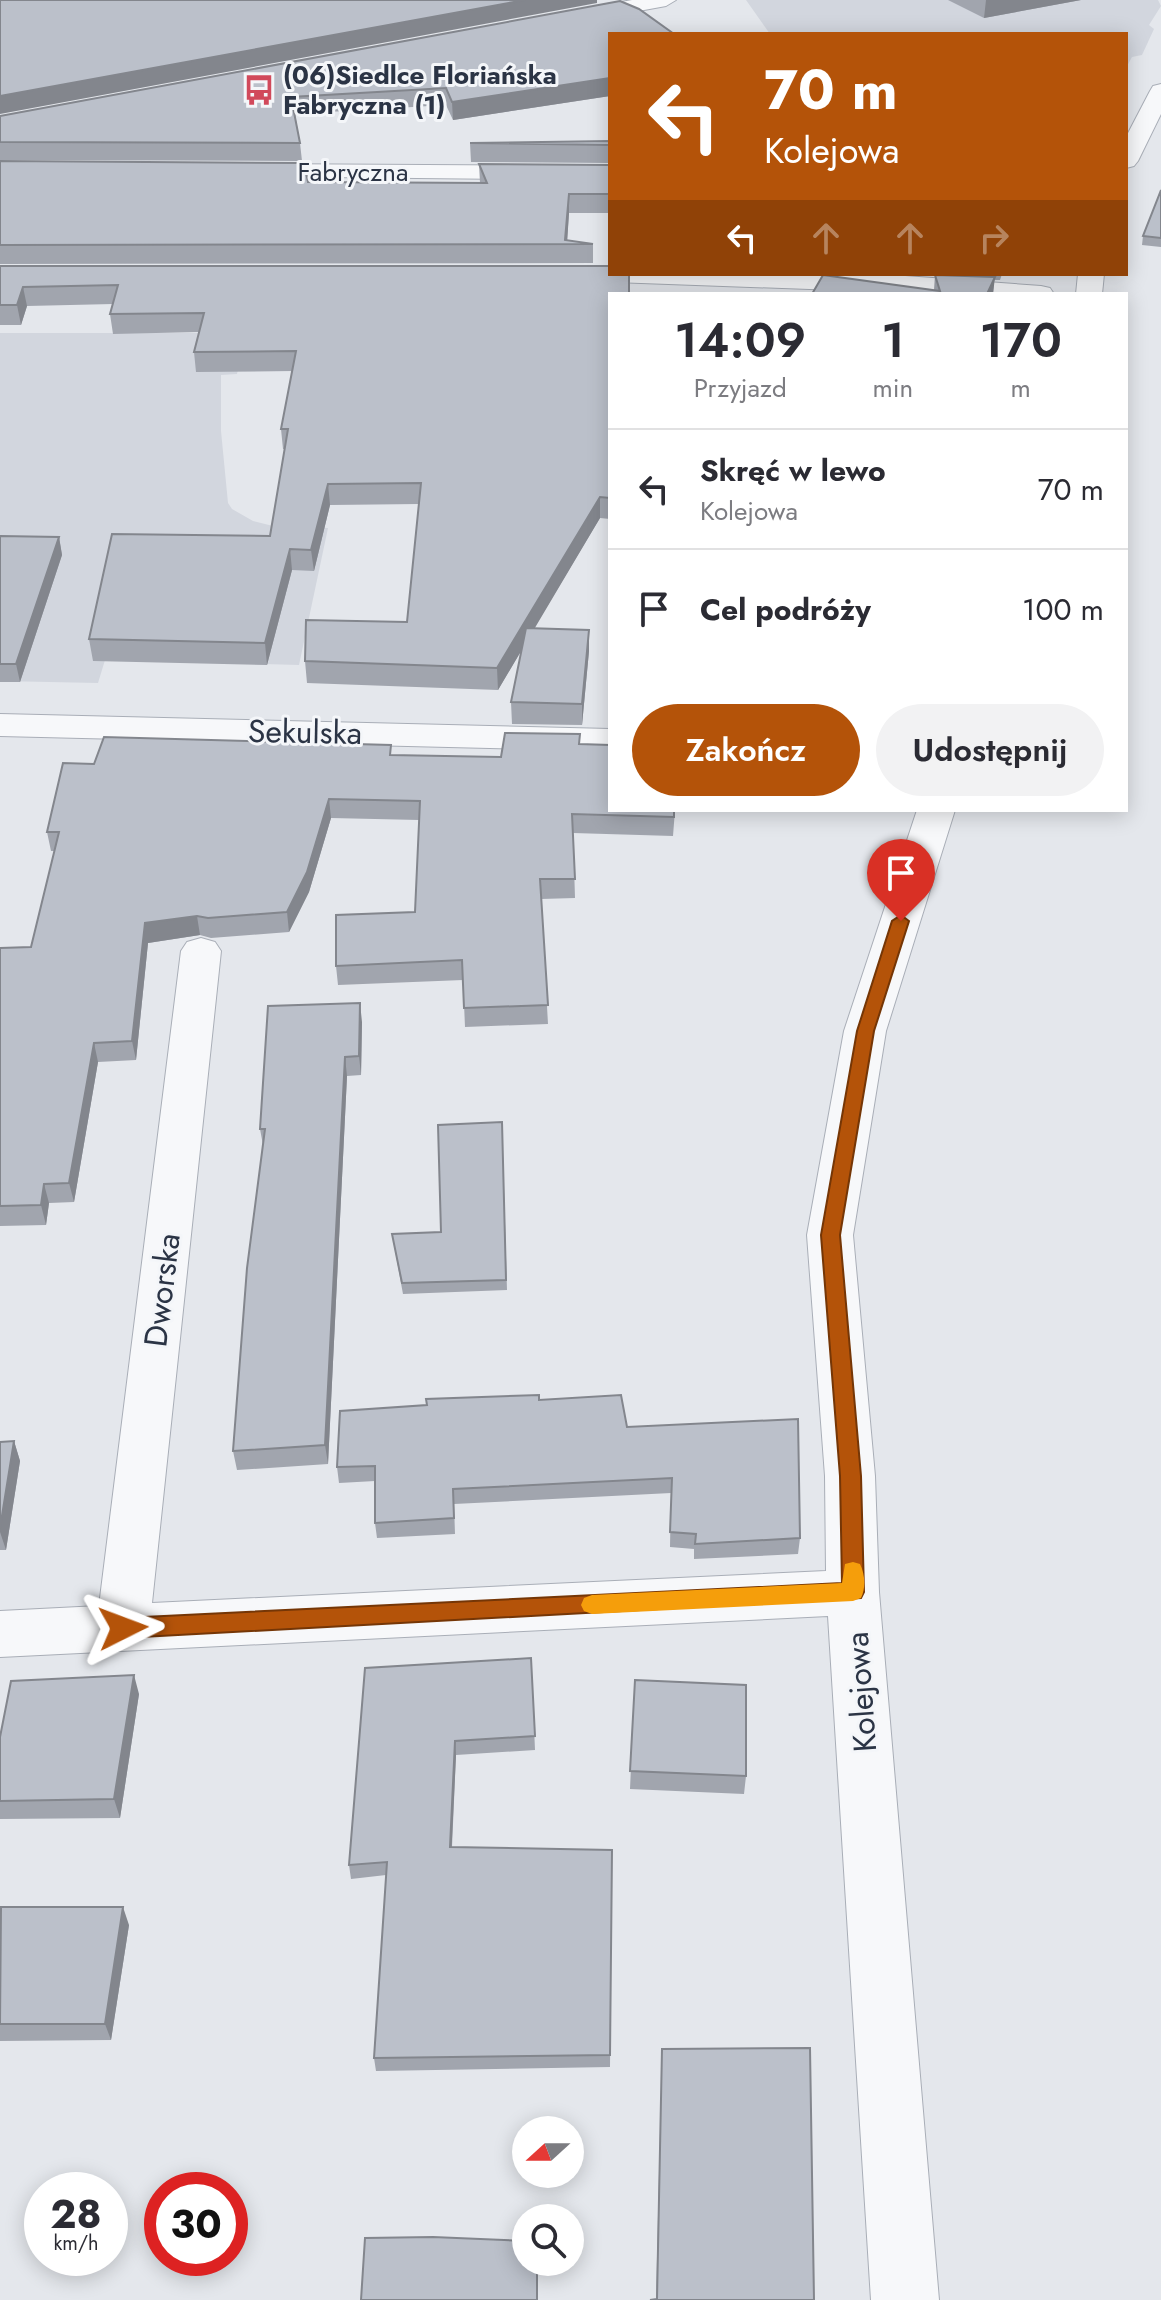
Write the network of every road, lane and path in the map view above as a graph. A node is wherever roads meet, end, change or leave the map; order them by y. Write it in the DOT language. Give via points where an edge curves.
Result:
graph roads {
  1 [pos="666,0"];
  2 [pos="558,20"];
  3 [pos="1161,91"];
  4 [pos="1128,157"];
  5 [pos="221,171"];
  6 [pos="608,173"];
  7 [pos="549,273"];
  8 [pos="608,274"];
  9 [pos="736,276"];
  10 [pos="1021,292"];
  11 [pos="0,725"];
  12 [pos="608,740"];
  13 [pos="935,812"];
  14 [pos="201,951"];
  15 [pos="853,1592"];
  16 [pos="123,1628"];
  17 [pos="1,1641"];
  18 [pos="905,2300"];
  1 -- 2 [label="street"];
  3 -- 4 [label="street"];
  5 -- 6 [label="street, Fabryczna"];
  7 -- 8 [label="street"];
  9 -- 10 [label="street"];
  11 -- 12 [label="street, Sekulska"];
  13 -- 15 [label="street, Kolejowa" via="865,1031 830,1235 850,1476"];
  14 -- 16 [label="street, Dworska"];
  15 -- 16 [label="street"];
  15 -- 18 [label="street, Kolejowa"];
  16 -- 17 [label="street"];
}
